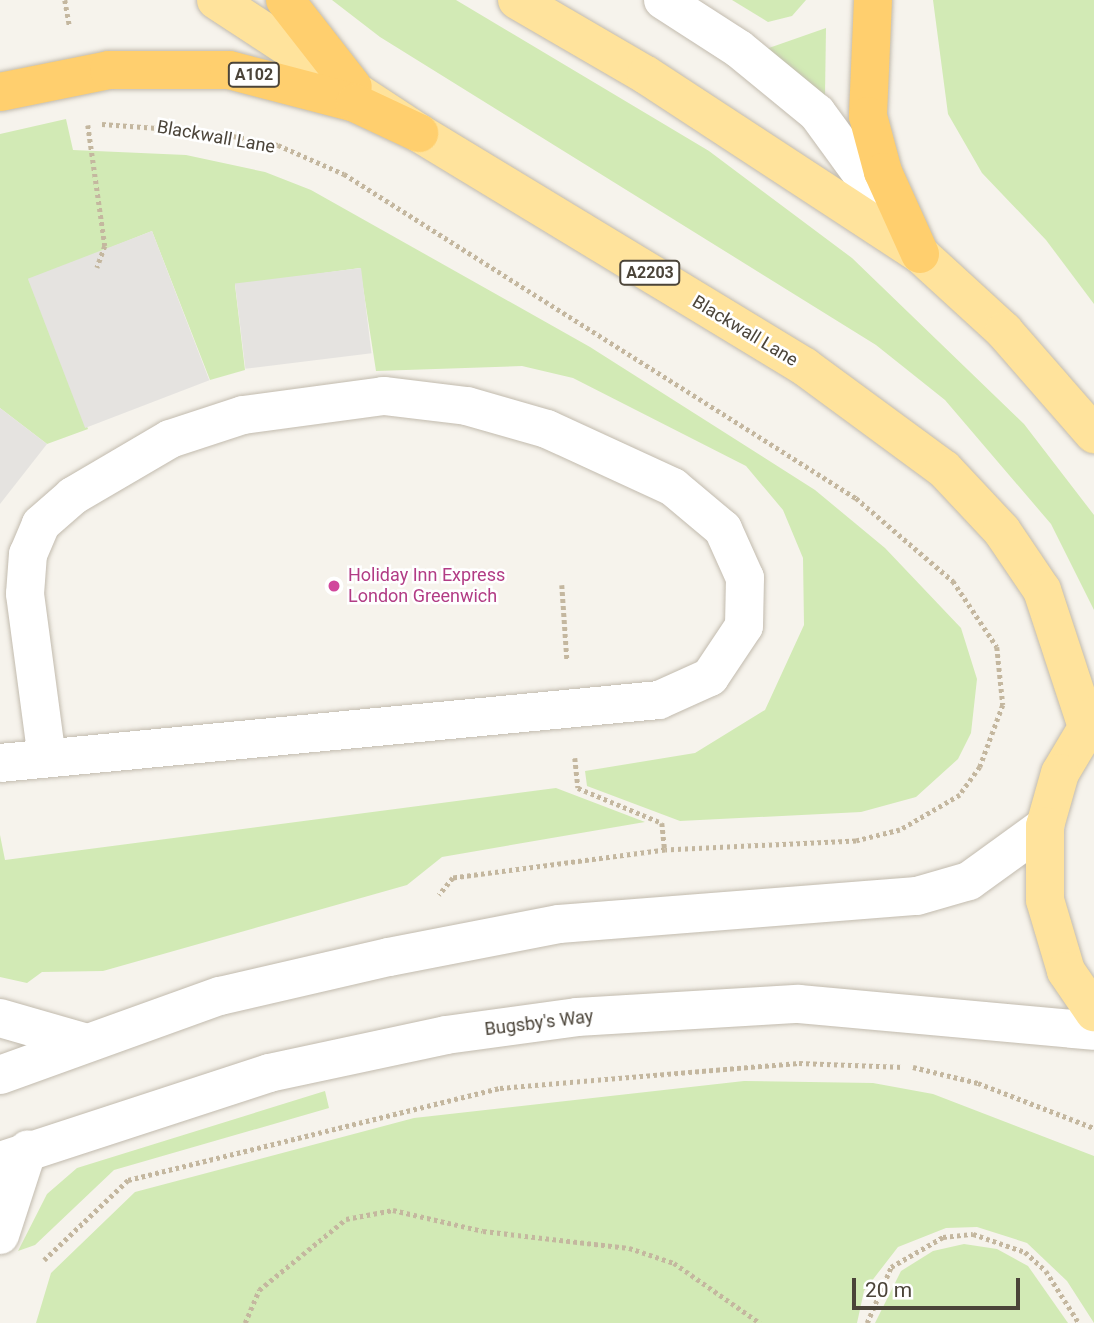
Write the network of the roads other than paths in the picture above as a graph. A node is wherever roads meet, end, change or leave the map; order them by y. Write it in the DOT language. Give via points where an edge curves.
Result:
graph roads {
  1 [pos="216,0"];
  2 [pos="285,0"];
  3 [pos="663,0"];
  4 [pos="873,0"];
  5 [pos="535,5"];
  6 [pos="353,87"];
  7 [pos="0,92"];
  8 [pos="419,133"];
  9 [pos="920,254"];
  10 [pos="1094,434"];
  11 [pos="1090,720"];
  12 [pos="47,758"];
  13 [pos="0,763"];
  14 [pos="1045,826"];
  15 [pos="1094,1012"];
  16 [pos="0,1018"];
  17 [pos="1094,1031"];
  18 [pos="83,1042"];
  19 [pos="0,1074"];
  20 [pos="14,1155"];
  21 [pos="0,1236"];
  1 -- 6 [label="main road, Blackwall Lane / A2203"];
  2 -- 6 [label="highway, A2203"];
  3 -- 9 [label="street" via="739,49 817,113"];
  4 -- 9 [label="highway" via="868,116 883,172"];
  5 -- 9 [label="main road"];
  6 -- 8 [label="main road, Blackwall Lane / A2203"];
  7 -- 8 [label="highway, A102" via="109,70 229,69 355,103"];
  8 -- 11 [label="main road, Blackwall Lane / A2203" via="805,367 944,469 1002,531 1042,590"];
  9 -- 10 [label="main road" via="1004,331"];
  11 -- 14 [label="main road" via="1060,773"];
  12 -- 12 [label="street" via="659,699 710,677 744,626 745,578 723,529 673,487 547,429 467,406 384,397 243,415 170,439 73,496 41,524 28,554 25,594"];
  12 -- 13 [label="street"];
  14 -- 15 [label="main road" via="1045,900 1066,971"];
  14 -- 18 [label="street" via="969,881 917,897 559,924 220,996"];
  16 -- 18 [label="street"];
  17 -- 20 [label="street, Bugsby's Way" via="799,1004 577,1017 446,1035 269,1073"];
  18 -- 19 [label="street"];
  20 -- 21 [label="street"];
}
